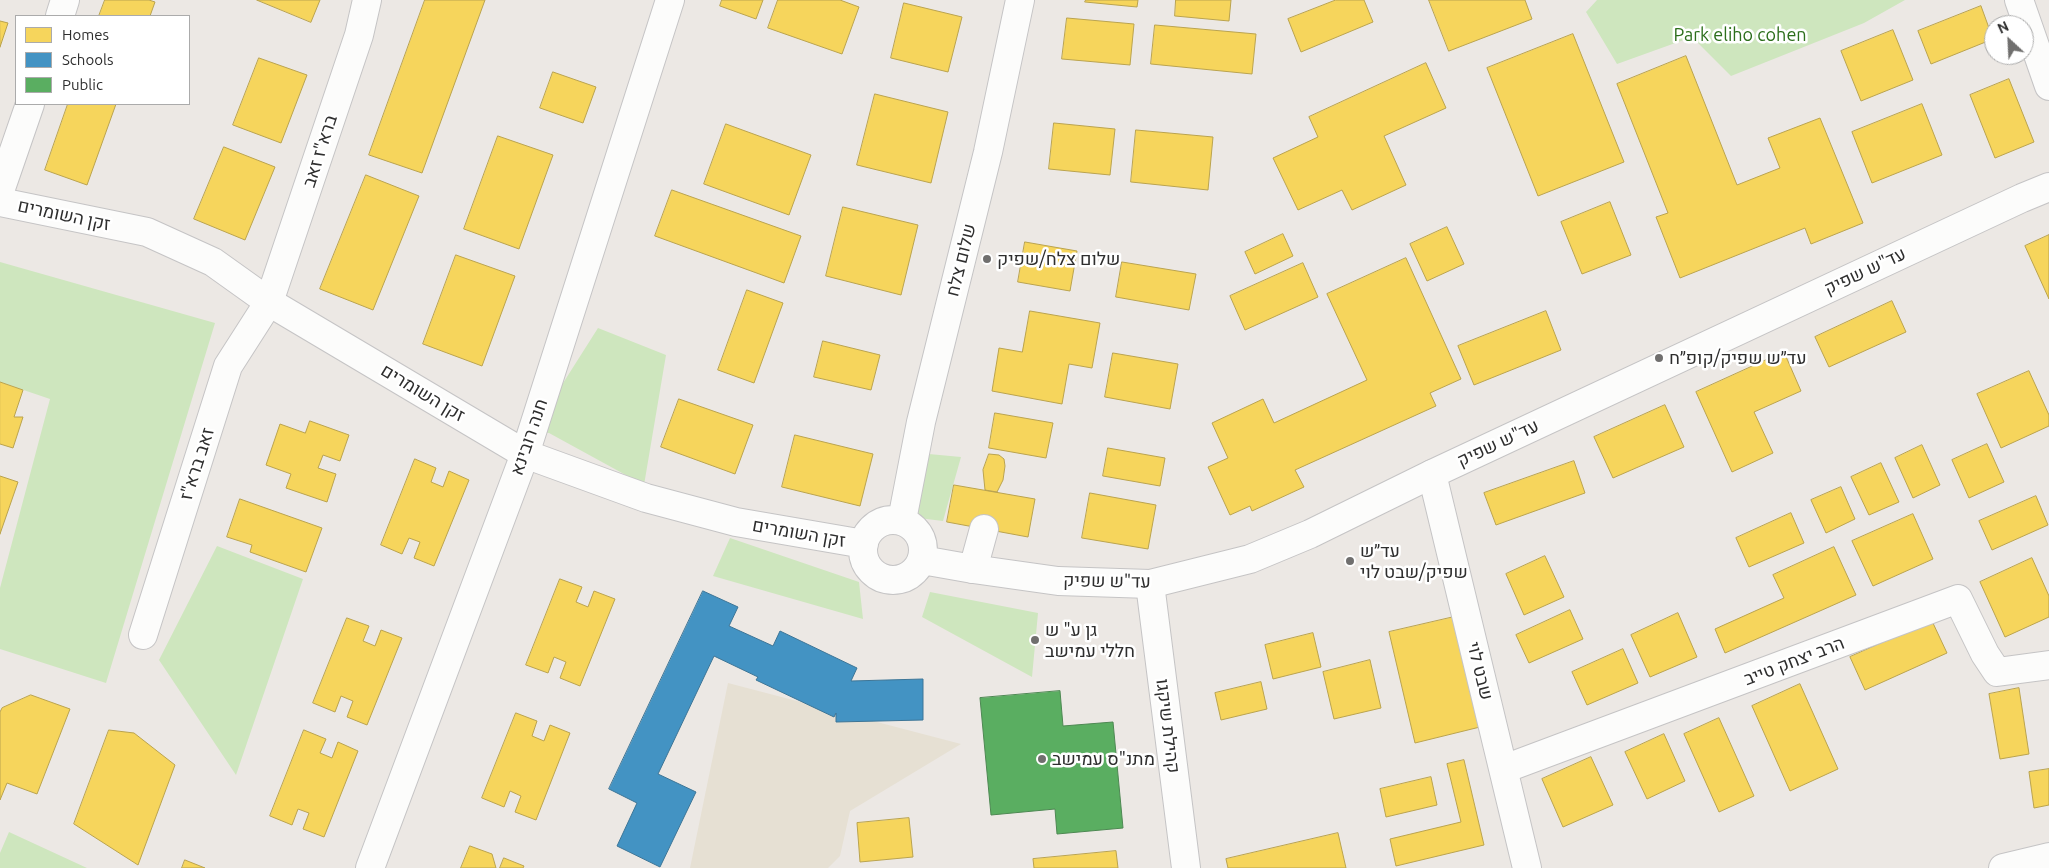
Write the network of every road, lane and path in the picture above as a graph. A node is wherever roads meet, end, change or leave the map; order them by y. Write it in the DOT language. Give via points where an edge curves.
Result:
graph roads {
  1 [pos="65,0"];
  2 [pos="367,0"];
  3 [pos="670,0"];
  4 [pos="1020,0"];
  5 [pos="2019,0"];
  6 [pos="60,15"];
  7 [pos="2049,86"];
  8 [pos="30,105"];
  9 [pos="2049,187"];
  10 [pos="0,191"];
  11 [pos="0,202"];
  12 [pos="269,302"];
  13 [pos="525,454"];
  14 [pos="1432,474"];
  15 [pos="902,520"];
  16 [pos="984,529"];
  17 [pos="864,544"];
  18 [pos="922,560"];
  19 [pos="973,569"];
  20 [pos="1150,584"];
  21 [pos="143,635"];
  22 [pos="2049,665"];
  23 [pos="1504,769"];
  24 [pos="2049,857"];
  25 [pos="370,868"];
  26 [pos="1186,868"];
  27 [pos="1526,868"];
  28 [pos="2003,868"];
  1 -- 6 [label="street"];
  2 -- 12 [label="street, ברא\"ז זאב" via="359,35"];
  3 -- 13 [label="street, חנה רובינא"];
  4 -- 15 [label="street, שלום צלח" via="988,152 921,422"];
  5 -- 7 [label="street"];
  8 -- 10 [label="street"];
  9 -- 14 [label="street, עד\"ש שפיק"];
  11 -- 12 [label="street, זקן השומרים" via="146,232 213,262"];
  12 -- 13 [label="street, זקן השומרים"];
  12 -- 21 [label="street, זאב ברא\"ז" via="228,366"];
  13 -- 17 [label="street, זקן השומרים" via="646,498 736,522"];
  13 -- 25 [label="street, חנה רובינא"];
  14 -- 20 [label="street, עד\"ש שפיק" via="1310,534 1250,559"];
  14 -- 23 [label="street, שבט לוי"];
  15 -- 17 [label="street" via="877,524 866,536"];
  15 -- 18 [label="street" via="914,527 922,539"];
  16 -- 19 [label="street"];
  17 -- 18 [label="street" via="863,552 869,568 890,580 906,577"];
  18 -- 19 [label="street, עד\"ש שפיק"];
  19 -- 20 [label="street, עד\"ש שפיק" via="1058,581"];
  20 -- 26 [label="street, קהילת שיקגו"];
  22 -- 23 [label="street, הרב יצחק טייב" via="1997,672 1984,654 1958,600"];
  23 -- 27 [label="street, שבט לוי"];
  24 -- 28 [label="street"];
}
